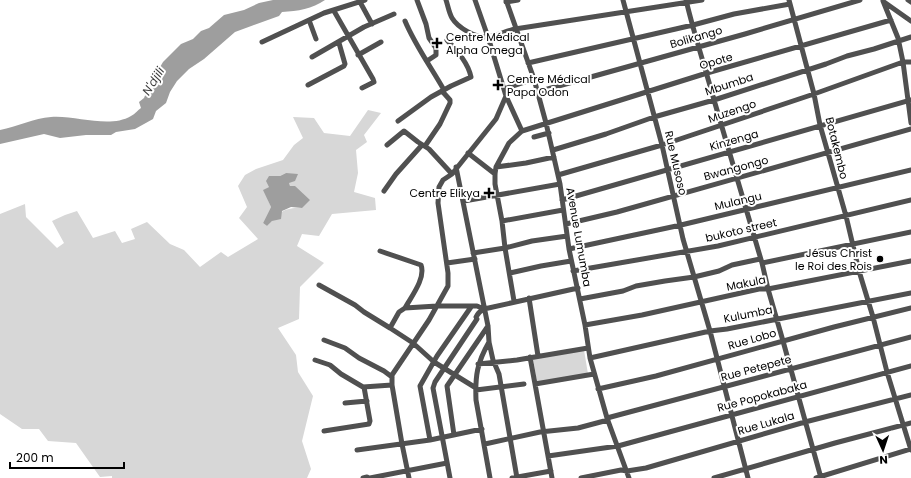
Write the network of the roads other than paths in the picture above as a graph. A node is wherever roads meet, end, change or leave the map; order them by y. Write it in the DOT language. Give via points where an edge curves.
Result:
graph roads {
  1 [pos="417,0"];
  2 [pos="446,0"];
  3 [pos="475,0"];
  4 [pos="518,0"];
  5 [pos="623,0"];
  6 [pos="702,0"];
  7 [pos="860,0"];
  8 [pos="883,0"];
  9 [pos="908,0"];
  10 [pos="363,1"];
  11 [pos="506,1"];
  12 [pos="686,1"];
  13 [pos="789,2"];
  14 [pos="911,2"];
  15 [pos="334,11"];
  16 [pos="626,12"];
  17 [pos="394,14"];
  18 [pos="794,19"];
  19 [pos="309,20"];
  20 [pos="891,20"];
  21 [pos="405,21"];
  22 [pos="911,21"];
  23 [pos="372,24"];
  24 [pos="693,26"];
  25 [pos="515,29"];
  26 [pos="348,37"];
  27 [pos="488,37"];
  28 [pos="911,37"];
  29 [pos="316,39"];
  30 [pos="633,39"];
  31 [pos="447,40"];
  32 [pos="898,41"];
  33 [pos="262,42"];
  34 [pos="339,42"];
  35 [pos="381,42"];
  36 [pos="801,46"];
  37 [pos="698,47"];
  38 [pos="358,55"];
  39 [pos="312,57"];
  40 [pos="427,61"];
  41 [pos="903,62"];
  42 [pos="911,62"];
  43 [pos="528,63"];
  44 [pos="640,63"];
  45 [pos="807,70"];
  46 [pos="707,73"];
  47 [pos="534,78"];
  48 [pos="308,85"];
  49 [pos="362,88"];
  50 [pos="504,89"];
  51 [pos="443,90"];
  52 [pos="537,92"];
  53 [pos="648,92"];
  54 [pos="814,94"];
  55 [pos="506,96"];
  56 [pos="714,100"];
  57 [pos="910,100"];
  58 [pos="654,118"];
  59 [pos="398,122"];
  60 [pos="546,123"];
  61 [pos="911,123"];
  62 [pos="721,125"];
  63 [pos="820,126"];
  64 [pos="911,129"];
  65 [pos="522,131"];
  66 [pos="549,133"];
  67 [pos="534,137"];
  68 [pos="387,145"];
  69 [pos="424,145"];
  70 [pos="662,145"];
  71 [pos="553,150"];
  72 [pos="730,151"];
  73 [pos="468,153"];
  74 [pos="828,153"];
  75 [pos="554,157"];
  76 [pos="456,167"];
  77 [pos="496,167"];
  78 [pos="667,169"];
  79 [pos="911,170"];
  80 [pos="452,174"];
  81 [pos="495,174"];
  82 [pos="558,174"];
  83 [pos="737,178"];
  84 [pos="560,184"];
  85 [pos="837,188"];
  86 [pos="384,191"];
  87 [pos="497,195"];
  88 [pos="673,196"];
  89 [pos="562,200"];
  90 [pos="911,200"];
  91 [pos="464,201"];
  92 [pos="746,209"];
  93 [pos="563,210"];
  94 [pos="846,216"];
  95 [pos="502,221"];
  96 [pos="566,224"];
  97 [pos="681,224"];
  98 [pos="911,232"];
  99 [pos="567,236"];
  100 [pos="754,238"];
  101 [pos="853,244"];
  102 [pos="505,248"];
  103 [pos="569,249"];
  104 [pos="380,251"];
  105 [pos="687,252"];
  106 [pos="473,253"];
  107 [pos="475,259"];
  108 [pos="911,260"];
  109 [pos="571,261"];
  110 [pos="761,261"];
  111 [pos="447,263"];
  112 [pos="573,271"];
  113 [pos="859,271"];
  114 [pos="510,273"];
  115 [pos="694,277"];
  116 [pos="319,285"];
  117 [pos="578,288"];
  118 [pos="768,289"];
  119 [pos="911,293"];
  120 [pos="529,298"];
  121 [pos="580,299"];
  122 [pos="869,300"];
  123 [pos="514,301"];
  124 [pos="701,302"];
  125 [pos="437,306"];
  126 [pos="471,306"];
  127 [pos="405,308"];
  128 [pos="911,308"];
  129 [pos="484,309"];
  130 [pos="874,317"];
  131 [pos="777,318"];
  132 [pos="585,325"];
  133 [pos="488,326"];
  134 [pos="390,328"];
  135 [pos="710,331"];
  136 [pos="911,337"];
  137 [pos="324,340"];
  138 [pos="783,341"];
  139 [pos="489,342"];
  140 [pos="413,343"];
  141 [pos="880,346"];
  142 [pos="588,348"];
  143 [pos="538,356"];
  144 [pos="530,357"];
  145 [pos="590,358"];
  146 [pos="717,359"];
  147 [pos="315,360"];
  148 [pos="434,362"];
  149 [pos="495,362"];
  150 [pos="478,364"];
  151 [pos="911,366"];
  152 [pos="444,368"];
  153 [pos="791,368"];
  154 [pos="887,372"];
  155 [pos="594,374"];
  156 [pos="455,375"];
  157 [pos="392,377"];
  158 [pos="524,384"];
  159 [pos="535,384"];
  160 [pos="392,385"];
  161 [pos="502,386"];
  162 [pos="724,387"];
  163 [pos="364,388"];
  164 [pos="476,389"];
  165 [pos="598,389"];
  166 [pos="911,395"];
  167 [pos="798,396"];
  168 [pos="896,398"];
  169 [pos="367,401"];
  170 [pos="345,403"];
  171 [pos="731,414"];
  172 [pos="608,419"];
  173 [pos="804,422"];
  174 [pos="911,423"];
  175 [pos="902,425"];
  176 [pos="482,429"];
  177 [pos="324,431"];
  178 [pos="543,432"];
  179 [pos="454,435"];
  180 [pos="442,437"];
  181 [pos="511,439"];
  182 [pos="430,440"];
  183 [pos="739,441"];
  184 [pos="402,444"];
  185 [pos="485,444"];
  186 [pos="618,446"];
  187 [pos="357,450"];
  188 [pos="812,450"];
  189 [pos="911,450"];
  190 [pos="548,456"];
  191 [pos="447,463"];
  192 [pos="746,469"];
  193 [pos="408,471"];
  194 [pos="551,471"];
  195 [pos="627,471"];
  196 [pos="363,478"];
  197 [pos="369,478"];
  198 [pos="409,478"];
  199 [pos="450,478"];
  200 [pos="490,478"];
  201 [pos="515,478"];
  202 [pos="552,478"];
  203 [pos="581,478"];
  204 [pos="629,478"];
  205 [pos="714,478"];
  206 [pos="748,478"];
  207 [pos="819,478"];
  1 -- 40 [label="street" via="429,38 437,51 436,55"];
  2 -- 27 [label="street" via="458,25 474,34"];
  3 -- 27 [label="street"];
  4 -- 11 [label="street"];
  5 -- 16 [label="street, Rue Musoso"];
  6 -- 12 [label="street"];
  7 -- 18 [label="street, Bolikango"];
  8 -- 20 [label="street"];
  8 -- 22 [label="street"];
  9 -- 14 [label="street"];
  10 -- 15 [label="street"];
  10 -- 23 [label="street"];
  11 -- 25 [label="street, Avenue Lumumba"];
  12 -- 16 [label="street"];
  12 -- 24 [label="street"];
  13 -- 18 [label="street, Botakembo"];
  13 -- 24 [label="street"];
  15 -- 19 [label="street"];
  15 -- 26 [label="street"];
  16 -- 25 [label="street"];
  16 -- 30 [label="street, Rue Musoso"];
  17 -- 23 [label="street"];
  18 -- 36 [label="street, Botakembo"];
  18 -- 37 [label="street, Bolikango"];
  19 -- 29 [label="street"];
  19 -- 33 [label="street"];
  20 -- 32 [label="street"];
  20 -- 36 [label="street, Opote"];
  21 -- 40 [label="street"];
  23 -- 26 [label="street"];
  24 -- 30 [label="street"];
  24 -- 37 [label="street"];
  25 -- 27 [label="street"];
  25 -- 43 [label="street, Avenue Lumumba"];
  26 -- 34 [label="street"];
  26 -- 38 [label="street"];
  27 -- 50 [label="street"];
  28 -- 32 [label="street, Mbumba"];
  30 -- 43 [label="street"];
  30 -- 44 [label="street, Rue Musoso"];
  31 -- 51 [label="street" via="467,66 471,77"];
  32 -- 41 [label="street"];
  32 -- 45 [label="street, Mbumba"];
  34 -- 39 [label="street"];
  34 -- 48 [label="street" via="344,66"];
  35 -- 38 [label="street"];
  36 -- 45 [label="street, Botakembo"];
  36 -- 46 [label="street, Opote"];
  37 -- 44 [label="street, Bolikango"];
  37 -- 46 [label="street"];
  38 -- 49 [label="street" via="374,82"];
  40 -- 51 [label="street"];
  41 -- 42 [label="street, Muzengo"];
  41 -- 54 [label="street, Muzengo"];
  41 -- 57 [label="street"];
  43 -- 47 [label="street, Avenue Lumumba"];
  44 -- 52 [label="street, Bolikango"];
  44 -- 53 [label="street, Rue Musoso"];
  45 -- 54 [label="street, Botakembo"];
  45 -- 56 [label="street, Mbumba"];
  46 -- 53 [label="street, Opote"];
  46 -- 56 [label="street"];
  47 -- 50 [label="street"];
  47 -- 52 [label="street, Avenue Lumumba"];
  50 -- 55 [label="street"];
  51 -- 59 [label="street"];
  51 -- 69 [label="street" via="450,103 440,124"];
  52 -- 60 [label="street, Avenue Lumumba"];
  53 -- 58 [label="street, Rue Musoso"];
  53 -- 60 [label="street, Opote"];
  54 -- 62 [label="street, Muzengo"];
  54 -- 63 [label="street, Botakembo"];
  55 -- 65 [label="street"];
  55 -- 73 [label="street" via="496,119"];
  56 -- 58 [label="street, Mbumba"];
  56 -- 62 [label="street"];
  57 -- 61 [label="street"];
  57 -- 63 [label="street, Kinzenga"];
  58 -- 70 [label="street, Rue Musoso"];
  58 -- 71 [label="street, Mbumba"];
  60 -- 65 [label="street, Opote"];
  60 -- 66 [label="street, Avenue Lumumba"];
  62 -- 70 [label="street, Muzengo"];
  62 -- 72 [label="street"];
  63 -- 72 [label="street, Kinzenga"];
  63 -- 74 [label="street, Botakembo"];
  64 -- 74 [label="street, Bwangongo"];
  65 -- 77 [label="street" via="509,143"];
  66 -- 67 [label="street"];
  66 -- 71 [label="street, Avenue Lumumba"];
  68 -- 69 [label="street" via="404,131"];
  69 -- 80 [label="street"];
  69 -- 86 [label="street" via="396,174"];
  70 -- 78 [label="street, Rue Musoso"];
  70 -- 82 [label="street, Muzengo"];
  71 -- 75 [label="street, Avenue Lumumba"];
  72 -- 78 [label="street, Kinzenga"];
  72 -- 83 [label="street"];
  73 -- 76 [label="street"];
  73 -- 81 [label="street"];
  74 -- 83 [label="street, Bwangongo"];
  74 -- 85 [label="street, Botakembo"];
  75 -- 77 [label="street"];
  75 -- 82 [label="street, Avenue Lumumba"];
  76 -- 80 [label="street"];
  76 -- 91 [label="street"];
  77 -- 81 [label="street"];
  78 -- 88 [label="street, Rue Musoso"];
  78 -- 89 [label="street, Kinzenga"];
  79 -- 85 [label="street, Mulangu"];
  80 -- 111 [label="street" via="443,180 438,203"];
  81 -- 87 [label="street"];
  82 -- 84 [label="street, Avenue Lumumba"];
  83 -- 88 [label="street, Bwangongo"];
  83 -- 92 [label="street"];
  84 -- 87 [label="street"];
  84 -- 89 [label="street, Avenue Lumumba"];
  85 -- 92 [label="street, Mulangu"];
  85 -- 94 [label="street, Botakembo"];
  87 -- 91 [label="street"];
  87 -- 95 [label="street"];
  88 -- 96 [label="street, Bwangongo"];
  88 -- 97 [label="street, Rue Musoso"];
  89 -- 93 [label="street, Avenue Lumumba"];
  90 -- 94 [label="street, bukoto street"];
  91 -- 106 [label="street"];
  92 -- 97 [label="street, Mulangu"];
  92 -- 100 [label="street"];
  93 -- 95 [label="street"];
  93 -- 96 [label="street, Avenue Lumumba"];
  94 -- 100 [label="street, bukoto street"];
  94 -- 101 [label="street, Botakembo"];
  95 -- 102 [label="street"];
  96 -- 99 [label="street, Avenue Lumumba"];
  97 -- 103 [label="street, Mulangu"];
  97 -- 105 [label="street, Rue Musoso"];
  98 -- 101 [label="street"];
  99 -- 102 [label="street"];
  99 -- 103 [label="street, Avenue Lumumba"];
  100 -- 105 [label="street, bukoto street"];
  100 -- 110 [label="street"];
  101 -- 110 [label="street"];
  101 -- 113 [label="street, Botakembo"];
  102 -- 106 [label="street"];
  102 -- 114 [label="street"];
  103 -- 109 [label="street, Avenue Lumumba"];
  104 -- 127 [label="street" via="421,265 418,286"];
  105 -- 112 [label="street, bukoto street"];
  105 -- 115 [label="street, Rue Musoso"];
  106 -- 107 [label="street"];
  107 -- 111 [label="street"];
  107 -- 129 [label="street"];
  108 -- 113 [label="street, Makula"];
  109 -- 112 [label="street, Avenue Lumumba"];
  109 -- 114 [label="street"];
  110 -- 115 [label="street" via="732,265"];
  110 -- 118 [label="street"];
  111 -- 125 [label="street" via="448,286"];
  112 -- 117 [label="street, Avenue Lumumba"];
  113 -- 118 [label="street, Makula"];
  113 -- 122 [label="street, Botakembo"];
  114 -- 123 [label="street"];
  115 -- 121 [label="street" via="636,286"];
  115 -- 124 [label="street, Rue Musoso"];
  116 -- 134 [label="street" via="356,304"];
  117 -- 120 [label="street"];
  117 -- 121 [label="street, Avenue Lumumba"];
  118 -- 124 [label="street, Makula"];
  118 -- 131 [label="street"];
  119 -- 122 [label="street, Kulumba"];
  120 -- 123 [label="street"];
  120 -- 143 [label="street"];
  121 -- 132 [label="street, Avenue Lumumba"];
  122 -- 130 [label="street, Botakembo"];
  122 -- 131 [label="street, Kulumba"];
  123 -- 129 [label="street"];
  124 -- 132 [label="street, Makula"];
  124 -- 135 [label="street, Rue Musoso"];
  125 -- 126 [label="street"];
  125 -- 127 [label="street"];
  125 -- 140 [label="street"];
  126 -- 129 [label="street"];
  126 -- 148 [label="street"];
  127 -- 134 [label="street"];
  128 -- 130 [label="street, Rue Lobo"];
  129 -- 133 [label="street"];
  129 -- 152 [label="street" via="476,316 477,319"];
  130 -- 138 [label="street, Rue Lobo"];
  130 -- 141 [label="street, Botakembo"];
  131 -- 135 [label="street, Kulumba"];
  131 -- 138 [label="street"];
  132 -- 142 [label="street, Avenue Lumumba"];
  133 -- 139 [label="street"];
  133 -- 156 [label="street"];
  134 -- 140 [label="street"];
  135 -- 145 [label="street, Kulumba"];
  135 -- 146 [label="street, Rue Musoso"];
  136 -- 141 [label="street, Rue Petepete"];
  137 -- 157 [label="street" via="348,350"];
  138 -- 146 [label="street, Rue Lobo"];
  138 -- 153 [label="street"];
  139 -- 149 [label="street"];
  139 -- 150 [label="street"];
  140 -- 148 [label="street"];
  140 -- 157 [label="street"];
  141 -- 153 [label="street, Rue Petepete"];
  141 -- 154 [label="street, Botakembo"];
  142 -- 143 [label="street"];
  142 -- 145 [label="street, Avenue Lumumba"];
  143 -- 144 [label="street"];
  144 -- 149 [label="street"];
  144 -- 159 [label="street"];
  145 -- 155 [label="street, Avenue Lumumba"];
  146 -- 162 [label="street, Rue Musoso"];
  146 -- 165 [label="street, Rue Lobo"];
  147 -- 163 [label="street" via="330,364"];
  148 -- 152 [label="street"];
  148 -- 182 [label="street" via="420,386"];
  149 -- 150 [label="street"];
  149 -- 161 [label="street"];
  150 -- 164 [label="street"];
  151 -- 154 [label="street, Rue Popokabaka"];
  152 -- 156 [label="street"];
  152 -- 180 [label="street" via="433,388"];
  153 -- 162 [label="street, Rue Petepete"];
  153 -- 167 [label="street"];
  154 -- 167 [label="street, Rue Popokabaka"];
  154 -- 168 [label="street, Botakembo"];
  155 -- 159 [label="street"];
  155 -- 165 [label="street, Avenue Lumumba"];
  156 -- 164 [label="street"];
  156 -- 179 [label="street" via="446,388"];
  157 -- 160 [label="street"];
  158 -- 161 [label="street"];
  159 -- 178 [label="street"];
  160 -- 163 [label="street"];
  160 -- 184 [label="street"];
  161 -- 164 [label="street"];
  161 -- 181 [label="street"];
  162 -- 171 [label="street, Rue Musoso"];
  162 -- 172 [label="street, Rue Petepete"];
  163 -- 169 [label="street"];
  164 -- 176 [label="street"];
  165 -- 172 [label="street, Avenue Lumumba"];
  166 -- 168 [label="street, Rue Lukala"];
  167 -- 171 [label="street, Rue Popokabaka"];
  167 -- 173 [label="street"];
  168 -- 173 [label="street, Rue Lukala"];
  168 -- 175 [label="street, Botakembo"];
  169 -- 170 [label="street"];
  169 -- 177 [label="street" via="369,424"];
  171 -- 183 [label="street, Rue Musoso"];
  171 -- 186 [label="street, Rue Popokabaka"];
  172 -- 178 [label="street, Rue Petepete" via="578,428"];
  172 -- 186 [label="street, Avenue Lumumba"];
  173 -- 183 [label="street, Rue Lukala"];
  173 -- 188 [label="street"];
  174 -- 175 [label="street"];
  175 -- 188 [label="street"];
  175 -- 189 [label="street, Botakembo"];
  176 -- 179 [label="street"];
  176 -- 185 [label="street"];
  178 -- 181 [label="street, Rue Petepete"];
  178 -- 190 [label="street"];
  179 -- 180 [label="street"];
  180 -- 182 [label="street"];
  180 -- 191 [label="street"];
  181 -- 185 [label="street, Rue Petepete"];
  181 -- 201 [label="street"];
  182 -- 184 [label="street"];
  183 -- 192 [label="street, Rue Musoso"];
  183 -- 195 [label="street, Rue Lukala" via="646,468"];
  184 -- 187 [label="street"];
  184 -- 193 [label="street"];
  185 -- 200 [label="street"];
  186 -- 190 [label="street, Rue Popokabaka"];
  186 -- 195 [label="street, Avenue Lumumba"];
  188 -- 192 [label="street"];
  188 -- 207 [label="street"];
  189 -- 207 [label="street"];
  190 -- 194 [label="street"];
  191 -- 193 [label="street"];
  191 -- 199 [label="street"];
  192 -- 205 [label="street"];
  192 -- 206 [label="street, Rue Musoso"];
  193 -- 197 [label="street"];
  193 -- 198 [label="street"];
  194 -- 201 [label="street"];
  194 -- 202 [label="street"];
  195 -- 203 [label="street, Rue Lukala"];
  195 -- 204 [label="street, Avenue Lumumba"];
  196 -- 197 [label="street"];
}
